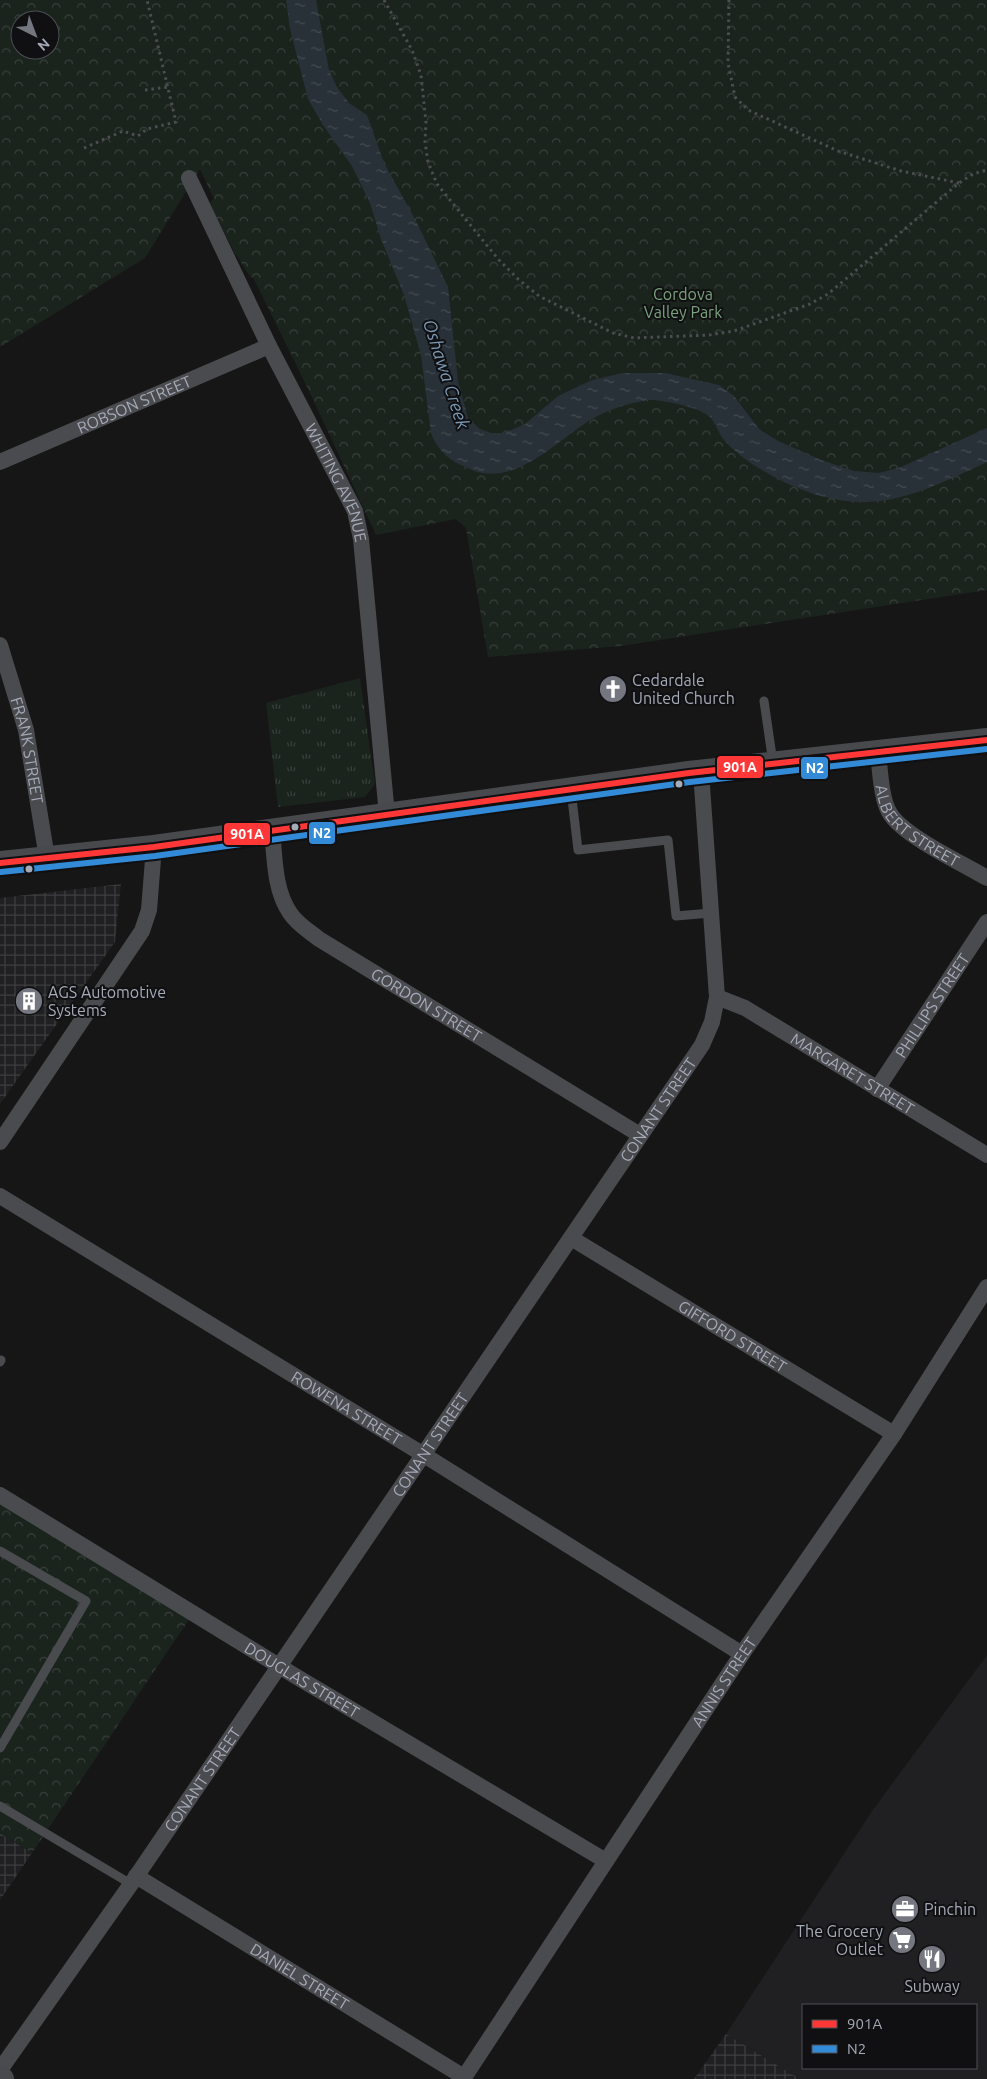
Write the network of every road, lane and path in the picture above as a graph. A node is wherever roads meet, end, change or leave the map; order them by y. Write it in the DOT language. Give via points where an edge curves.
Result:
graph roads {
  1 [pos="147,0"];
  2 [pos="384,0"];
  3 [pos="729,0"];
  4 [pos="168,87"];
  5 [pos="145,90"];
  6 [pos="84,148"];
  7 [pos="987,170"];
  8 [pos="189,178"];
  9 [pos="959,183"];
  10 [pos="269,346"];
  11 [pos="0,462"];
  12 [pos="0,645"];
  13 [pos="764,701"];
  14 [pos="987,740"];
  15 [pos="878,752"];
  16 [pos="773,764"];
  17 [pos="701,772"];
  18 [pos="571,790"];
  19 [pos="387,816"];
  20 [pos="272,830"];
  21 [pos="154,847"];
  22 [pos="47,858"];
  23 [pos="0,863"];
  24 [pos="987,878"];
  25 [pos="711,913"];
  26 [pos="987,922"];
  27 [pos="717,997"];
  28 [pos="877,1089"];
  29 [pos="640,1135"];
  30 [pos="0,1142"];
  31 [pos="987,1155"];
  32 [pos="0,1196"];
  33 [pos="571,1238"];
  34 [pos="987,1287"];
  35 [pos="894,1434"];
  36 [pos="424,1455"];
  37 [pos="0,1495"];
  38 [pos="0,1551"];
  39 [pos="742,1654"];
  40 [pos="280,1666"];
  41 [pos="0,1748"];
  42 [pos="0,1806"];
  43 [pos="606,1861"];
  44 [pos="133,1880"];
  45 [pos="0,2070"];
  46 [pos="463,2078"];
  1 -- 4 [label="path"];
  2 -- 9 [label="path" via="412,50 421,75 428,162 437,184 518,279 539,296 613,333 634,338 734,331 810,304 828,294"];
  3 -- 9 [label="path" via="728,62 735,97 748,110 838,151"];
  4 -- 5 [label="path"];
  4 -- 6 [label="path" via="176,122 148,129 138,136 124,131"];
  7 -- 9 [label="path" via="972,174"];
  8 -- 10 [label="street, WHITING AVENUE"];
  10 -- 11 [label="street, ROBSON STREET"];
  10 -- 19 [label="street, WHITING AVENUE" via="356,518 361,539"];
  12 -- 22 [label="street, FRANK STREET" via="26,730"];
  13 -- 16 [label="lane"];
  14 -- 15 [label="main road"];
  15 -- 16 [label="main road"];
  15 -- 24 [label="street, ALBERT STREET" via="890,815 906,831"];
  16 -- 17 [label="main road"];
  17 -- 18 [label="main road"];
  17 -- 25 [label="street, CONANT STREET"];
  18 -- 19 [label="main road"];
  18 -- 25 [label="lane" via="578,850 668,840 676,916"];
  19 -- 20 [label="main road"];
  20 -- 21 [label="main road"];
  20 -- 29 [label="street, GORDON STREET" via="283,900 303,926 319,939"];
  21 -- 22 [label="main road"];
  21 -- 30 [label="street" via="149,910 142,931"];
  22 -- 23 [label="main road"];
  25 -- 27 [label="street, CONANT STREET"];
  26 -- 28 [label="street, PHILLIPS STREET"];
  27 -- 28 [label="street, MARGARET STREET" via="745,1008"];
  27 -- 29 [label="street, CONANT STREET" via="712,1022 702,1045"];
  28 -- 31 [label="street, MARGARET STREET"];
  29 -- 33 [label="street, CONANT STREET"];
  32 -- 36 [label="street, ROWENA STREET"];
  33 -- 35 [label="street, GIFFORD STREET"];
  33 -- 36 [label="street, CONANT STREET"];
  34 -- 35 [label="street, ANNIS STREET"];
  35 -- 39 [label="street, ANNIS STREET"];
  36 -- 39 [label="street, ROWENA STREET"];
  36 -- 40 [label="street, CONANT STREET"];
  37 -- 40 [label="street, DOUGLAS STREET"];
  38 -- 41 [label="lane" via="86,1601"];
  39 -- 43 [label="street, ANNIS STREET"];
  40 -- 43 [label="street, DOUGLAS STREET"];
  40 -- 44 [label="street, CONANT STREET"];
  42 -- 44 [label="lane"];
  43 -- 46 [label="street, ANNIS STREET"];
  44 -- 45 [label="street, CONANT STREET"];
  44 -- 46 [label="street, DANIEL STREET"];
}
